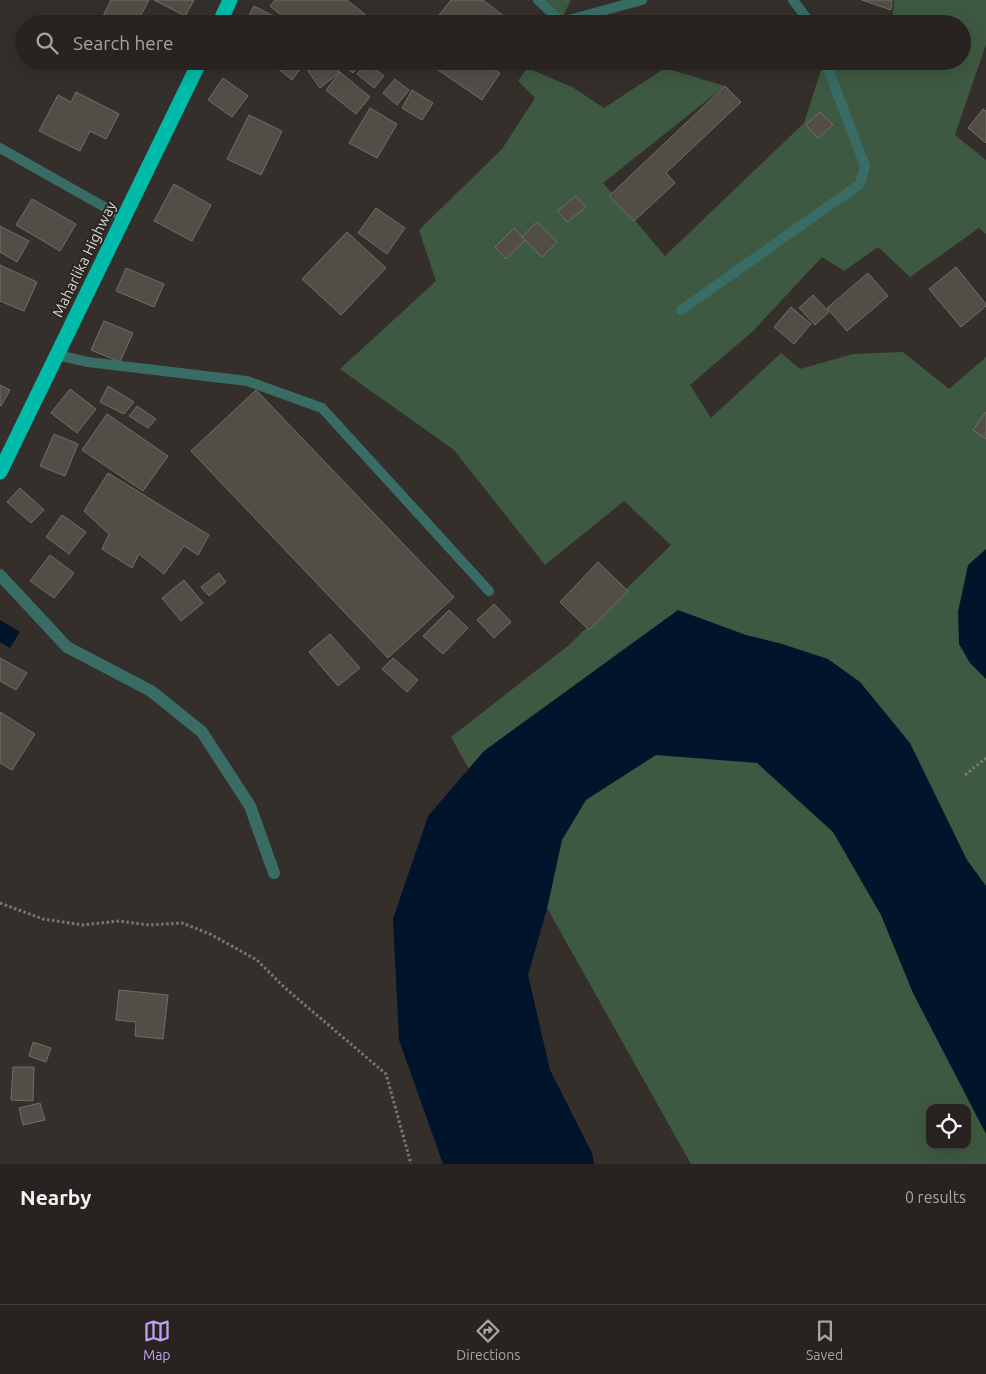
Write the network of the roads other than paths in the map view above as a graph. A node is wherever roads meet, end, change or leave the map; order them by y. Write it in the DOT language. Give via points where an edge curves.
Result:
graph roads {
  1 [pos="230,0"];
  2 [pos="538,0"];
  3 [pos="642,0"];
  4 [pos="793,0"];
  5 [pos="223,15"];
  6 [pos="553,15"];
  7 [pos="587,15"];
  8 [pos="804,15"];
  9 [pos="196,70"];
  10 [pos="828,70"];
  11 [pos="0,148"];
  12 [pos="124,218"];
  13 [pos="681,310"];
  14 [pos="57,355"];
  15 [pos="0,472"];
  16 [pos="0,575"];
  17 [pos="489,591"];
  18 [pos="274,872"];
  1 -- 5 [label="highway"];
  2 -- 6 [label="lane"];
  3 -- 7 [label="lane"];
  4 -- 8 [label="lane"];
  9 -- 12 [label="highway, Maharlika Highway"];
  10 -- 13 [label="lane" via="865,166 860,184"];
  11 -- 12 [label="lane"];
  12 -- 14 [label="highway, Maharlika Highway"];
  14 -- 15 [label="highway, Maharlika Highway"];
  14 -- 17 [label="lane" via="88,362 247,381 322,408"];
  16 -- 18 [label="street" via="67,647 151,691 202,732 250,806"];
}
